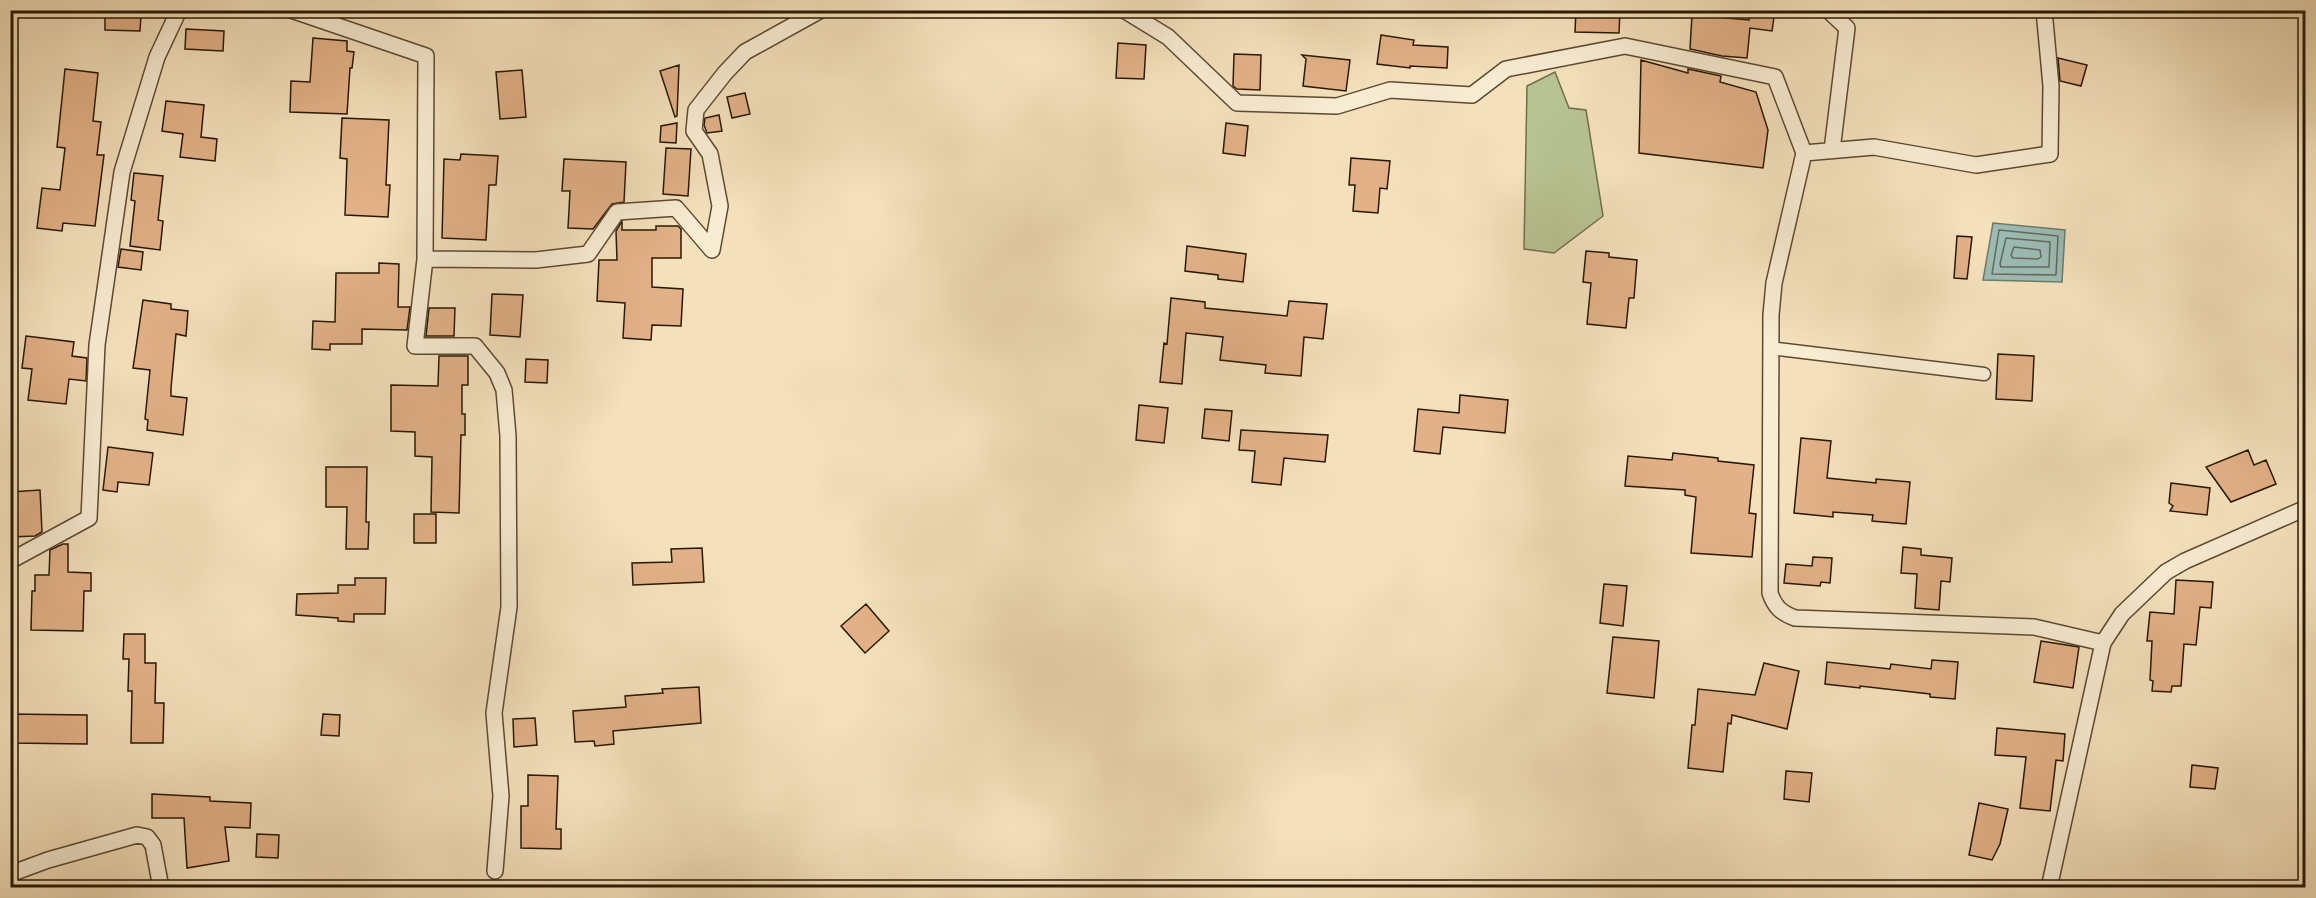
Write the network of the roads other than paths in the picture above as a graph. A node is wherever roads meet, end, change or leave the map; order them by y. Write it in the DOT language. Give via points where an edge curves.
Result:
graph roads {
  1 [pos="178,10"];
  2 [pos="291,10"];
  3 [pos="821,10"];
  4 [pos="1124,10"];
  5 [pos="1828,10"];
  6 [pos="2044,10"];
  7 [pos="1832,150"];
  8 [pos="1804,153"];
  9 [pos="425,259"];
  10 [pos="1770,348"];
  11 [pos="1984,374"];
  12 [pos="2306,508"];
  13 [pos="10,561"];
  14 [pos="2103,643"];
  15 [pos="495,871"];
  16 [pos="10,874"];
  17 [pos="161,888"];
  18 [pos="2049,888"];
  1 -- 13 [label="street" via="157,57 122,172 97,345 89,518"];
  2 -- 9 [label="street" via="426,56"];
  3 -- 9 [label="street" via="745,52 696,110 694,131 710,154 720,206 712,250 676,208 617,212 588,254 536,260"];
  4 -- 8 [label="street" via="1168,37 1237,103 1337,106 1390,90 1472,95 1506,69 1625,46 1636,48 1775,78"];
  5 -- 7 [label="street" via="1847,28"];
  6 -- 7 [label="street" via="2051,86 2050,154 1976,165 1874,147"];
  7 -- 8 [label="street"];
  8 -- 10 [label="street" via="1774,283"];
  9 -- 15 [label="street" via="415,346 475,346 497,373 504,390 510,608 494,713 501,796"];
  10 -- 11 [label="street"];
  10 -- 14 [label="street" via="1769,582 1774,604 1784,614 1796,618 2034,627"];
  12 -- 14 [label="street" via="2166,573 2122,614"];
  14 -- 18 [label="street"];
  16 -- 17 [label="street" via="137,835 147,837 153,845"];
}
